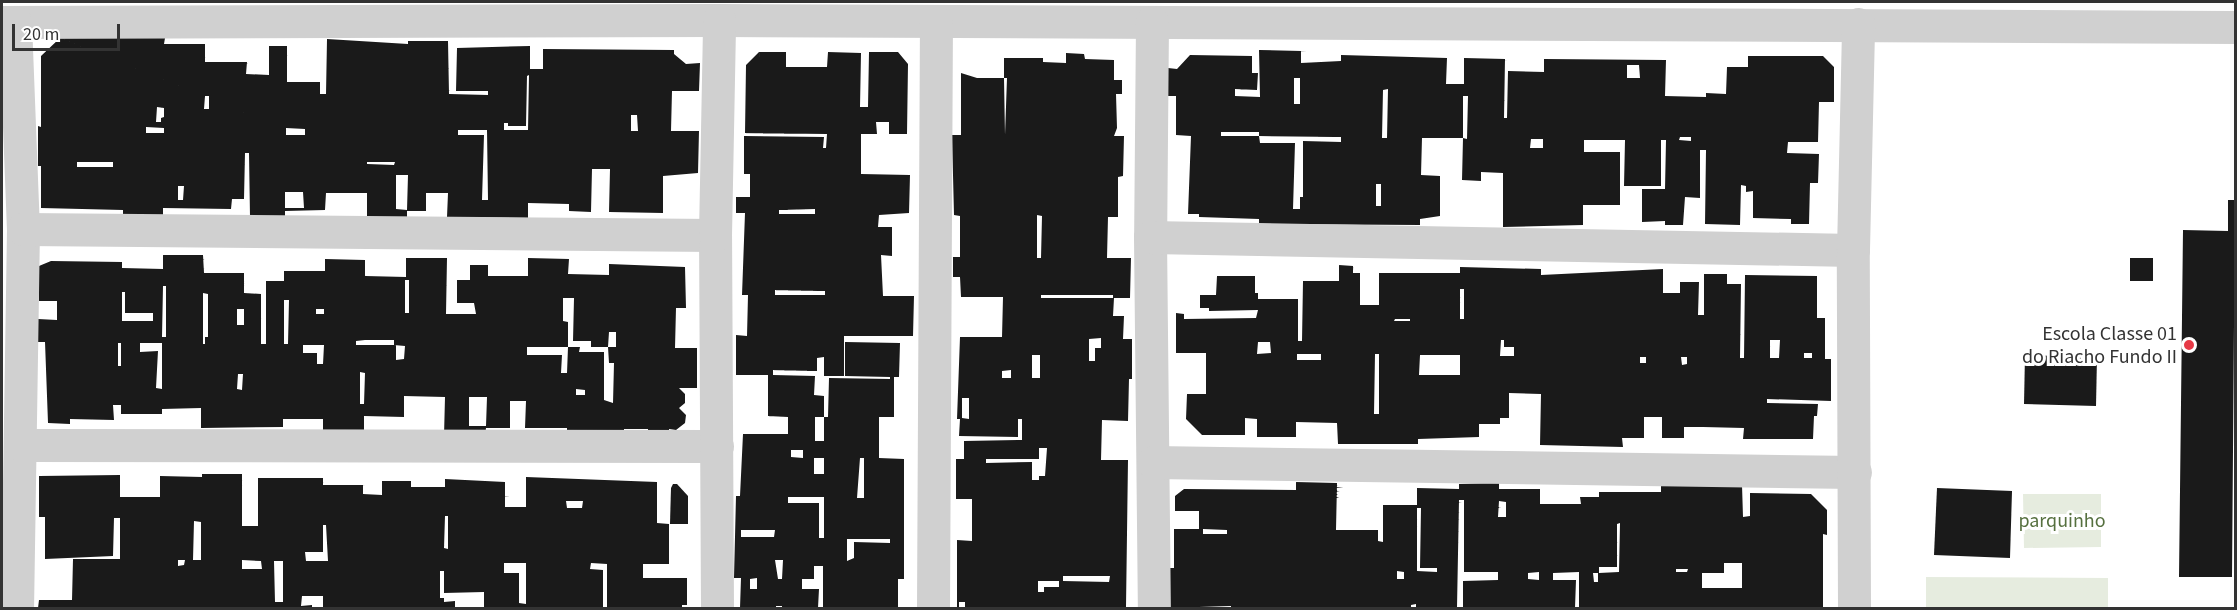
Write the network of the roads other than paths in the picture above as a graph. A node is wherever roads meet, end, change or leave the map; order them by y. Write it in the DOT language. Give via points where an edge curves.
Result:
graph roads {
  1 [pos="718,20"];
  2 [pos="8,22"];
  3 [pos="936,22"];
  4 [pos="1152,22"];
  5 [pos="1858,24"];
  6 [pos="2235,27"];
  7 [pos="22,229"];
  8 [pos="715,235"];
  9 [pos="1150,237"];
  10 [pos="1853,250"];
  11 [pos="21,445"];
  12 [pos="717,446"];
  13 [pos="1153,462"];
  14 [pos="1855,472"];
  15 [pos="17,609"];
  16 [pos="717,609"];
  17 [pos="933,609"];
  18 [pos="1154,609"];
  19 [pos="1854,609"];
  1 -- 2 [label="street"];
  1 -- 3 [label="street"];
  1 -- 8 [label="street"];
  2 -- 7 [label="street"];
  3 -- 4 [label="street"];
  3 -- 17 [label="street"];
  4 -- 5 [label="street"];
  4 -- 9 [label="street"];
  5 -- 6 [label="street"];
  5 -- 10 [label="street"];
  7 -- 8 [label="street"];
  7 -- 11 [label="street"];
  8 -- 12 [label="street"];
  9 -- 10 [label="street"];
  9 -- 13 [label="street"];
  10 -- 14 [label="street"];
  11 -- 12 [label="street"];
  11 -- 15 [label="street"];
  12 -- 16 [label="street"];
  13 -- 14 [label="street"];
  13 -- 18 [label="street"];
  14 -- 19 [label="street"];
}
